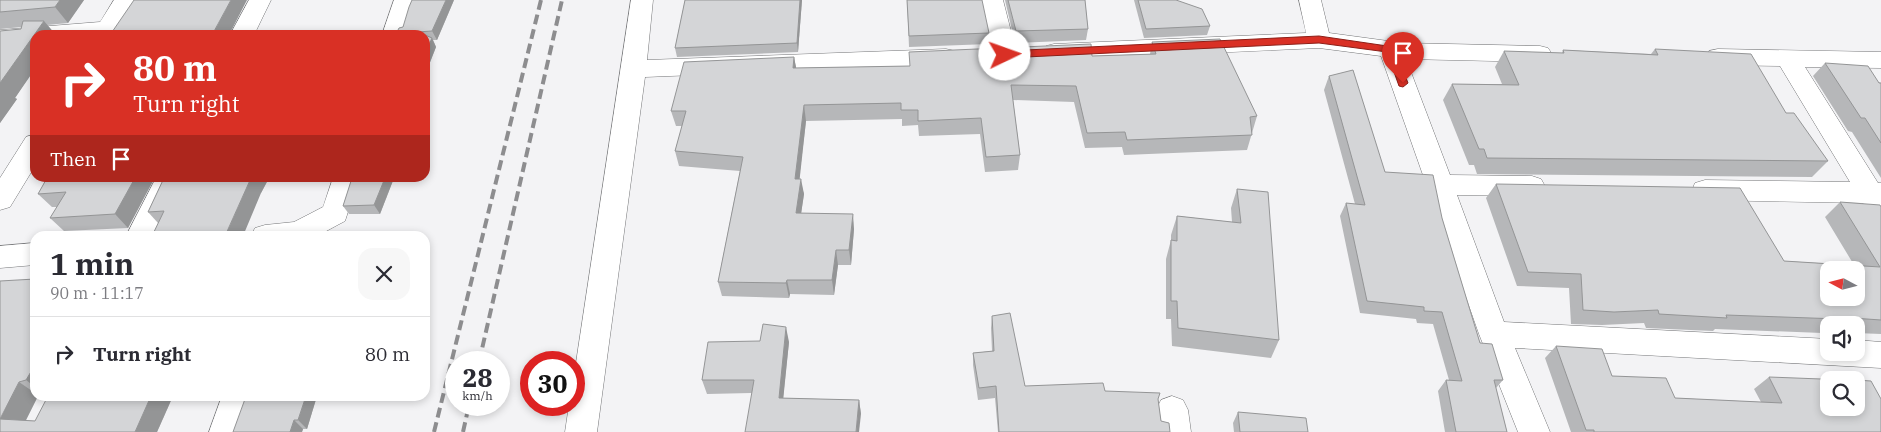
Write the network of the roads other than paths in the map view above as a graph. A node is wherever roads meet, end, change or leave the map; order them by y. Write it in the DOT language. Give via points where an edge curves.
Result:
graph roads {
  1 [pos="126,0"];
  2 [pos="260,0"];
  3 [pos="405,0"];
  4 [pos="642,0"];
  5 [pos="992,0"];
  6 [pos="1310,0"];
  7 [pos="106,30"];
  8 [pos="245,30"];
  9 [pos="396,30"];
  10 [pos="30,36"];
  11 [pos="0,38"];
  12 [pos="1319,40"];
  13 [pos="1390,50"];
  14 [pos="1560,54"];
  15 [pos="1003,55"];
  16 [pos="1698,57"];
  17 [pos="1787,58"];
  18 [pos="1881,60"];
  19 [pos="634,69"];
  20 [pos="30,152"];
  21 [pos="168,182"];
  22 [pos="345,182"];
  23 [pos="1439,185"];
  24 [pos="1557,187"];
  25 [pos="1684,189"];
  26 [pos="1877,199"];
  27 [pos="0,200"];
  28 [pos="143,231"];
  29 [pos="305,231"];
  30 [pos="30,254"];
  31 [pos="0,257"];
  32 [pos="1494,334"];
  33 [pos="1820,352"];
  34 [pos="1865,354"];
  35 [pos="1881,355"];
  36 [pos="236,401"];
  37 [pos="225,432"];
  38 [pos="581,432"];
  39 [pos="1534,432"];
  1 -- 7 [label="street"];
  2 -- 8 [label="street"];
  3 -- 9 [label="street"];
  4 -- 19 [label="street"];
  5 -- 15 [label="street"];
  6 -- 12 [label="street"];
  10 -- 11 [label="street"];
  12 -- 13 [label="street"];
  12 -- 15 [label="street"];
  13 -- 14 [label="street"];
  13 -- 23 [label="street"];
  15 -- 19 [label="street"];
  16 -- 17 [label="street"];
  17 -- 18 [label="street"];
  17 -- 26 [label="street"];
  19 -- 38 [label="street"];
  20 -- 27 [label="street"];
  21 -- 28 [label="street"];
  22 -- 29 [label="street" via="335,213"];
  23 -- 24 [label="street"];
  23 -- 32 [label="street"];
  25 -- 26 [label="street"];
  30 -- 31 [label="street"];
  32 -- 33 [label="street"];
  32 -- 39 [label="street"];
  34 -- 35 [label="street"];
  36 -- 37 [label="street"];
}
